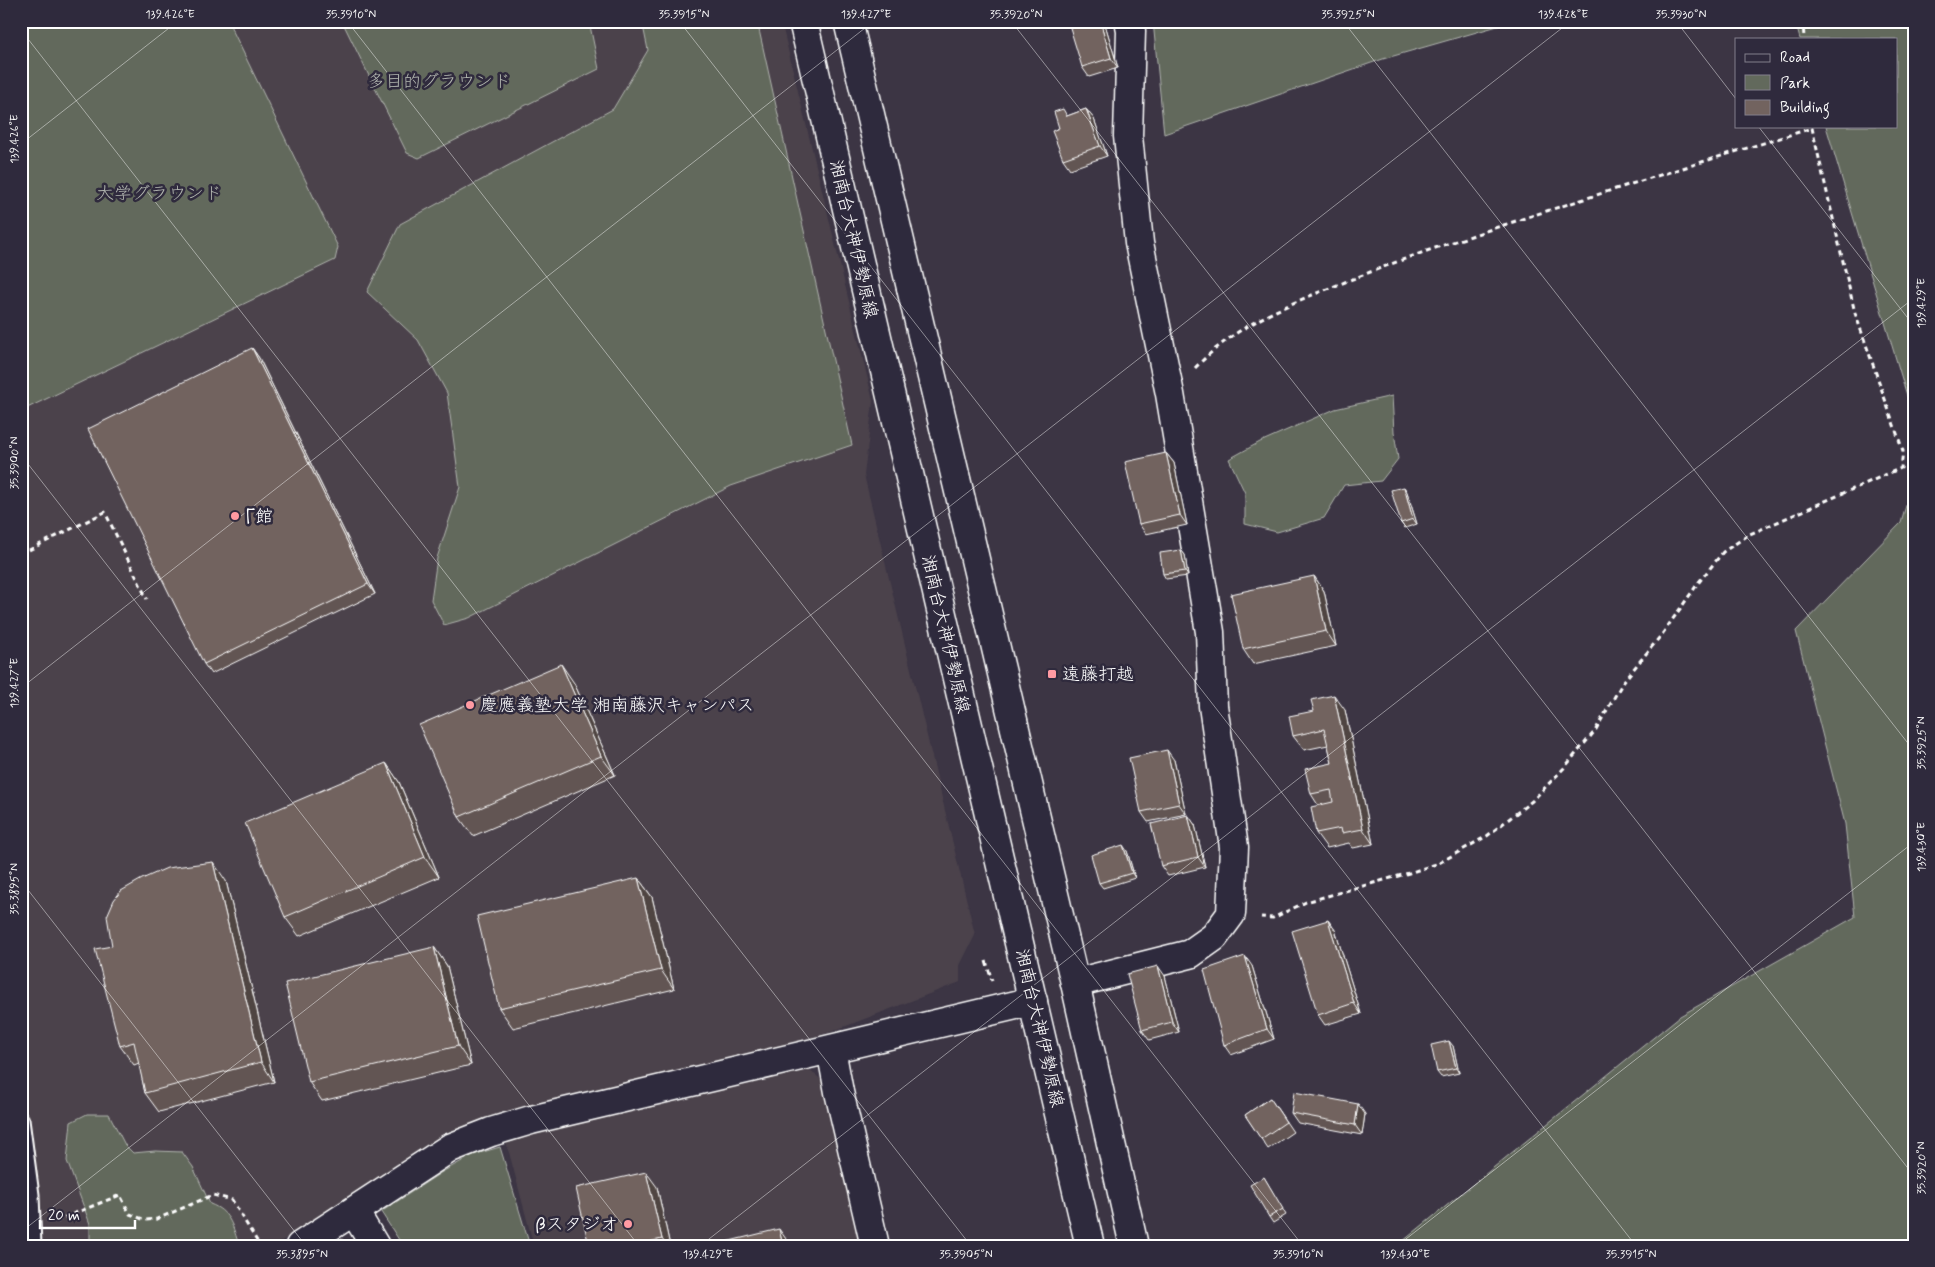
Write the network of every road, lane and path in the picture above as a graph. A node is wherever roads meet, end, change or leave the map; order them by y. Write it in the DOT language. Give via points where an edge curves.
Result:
graph roads {
  1 [pos="803,21"];
  2 [pos="848,21"];
  3 [pos="1129,21"];
  4 [pos="1803,21"];
  5 [pos="1804,38"];
  6 [pos="1809,128"];
  7 [pos="1812,128"];
  8 [pos="1170,394"];
  9 [pos="21,554"];
  10 [pos="147,599"];
  11 [pos="1231,914"];
  12 [pos="1076,983"];
  13 [pos="1033,1001"];
  14 [pos="831,1049"];
  15 [pos="21,1120"];
  16 [pos="354,1211"];
  17 [pos="33,1242"];
  18 [pos="260,1246"];
  19 [pos="300,1246"];
  20 [pos="375,1246"];
  21 [pos="875,1246"];
  22 [pos="1090,1246"];
  23 [pos="1134,1246"];
  1 -- 13 [label="street, 湘南台大神伊勢原線"];
  2 -- 12 [label="street"];
  3 -- 8 [label="street" via="1128,136 1139,243"];
  4 -- 5 [label="path"];
  6 -- 8 [label="path" via="1458,240 1281,307 1245,326 1210,352"];
  7 -- 11 [label="path" via="1855,313 1903,451 1901,468 1750,534 1723,552 1623,682 1596,731 1532,801 1486,836 1439,863 1306,902 1273,918"];
  8 -- 11 [label="street" via="1210,632 1213,706 1234,847"];
  9 -- 10 [label="path" via="105,512"];
  11 -- 12 [label="street" via="1214,937 1190,954"];
  12 -- 23 [label="street"];
  13 -- 14 [label="street"];
  13 -- 22 [label="street, 湘南台大神伊勢原線"];
  14 -- 16 [label="street" via="491,1132 450,1148"];
  14 -- 21 [label="street"];
  15 -- 17 [label="lane" via="31,1195"];
  16 -- 19 [label="street"];
  16 -- 20 [label="street"];
  17 -- 18 [label="path" via="55,1237 58,1220 120,1194 130,1214 145,1220 157,1219 213,1195 232,1200"];
}
